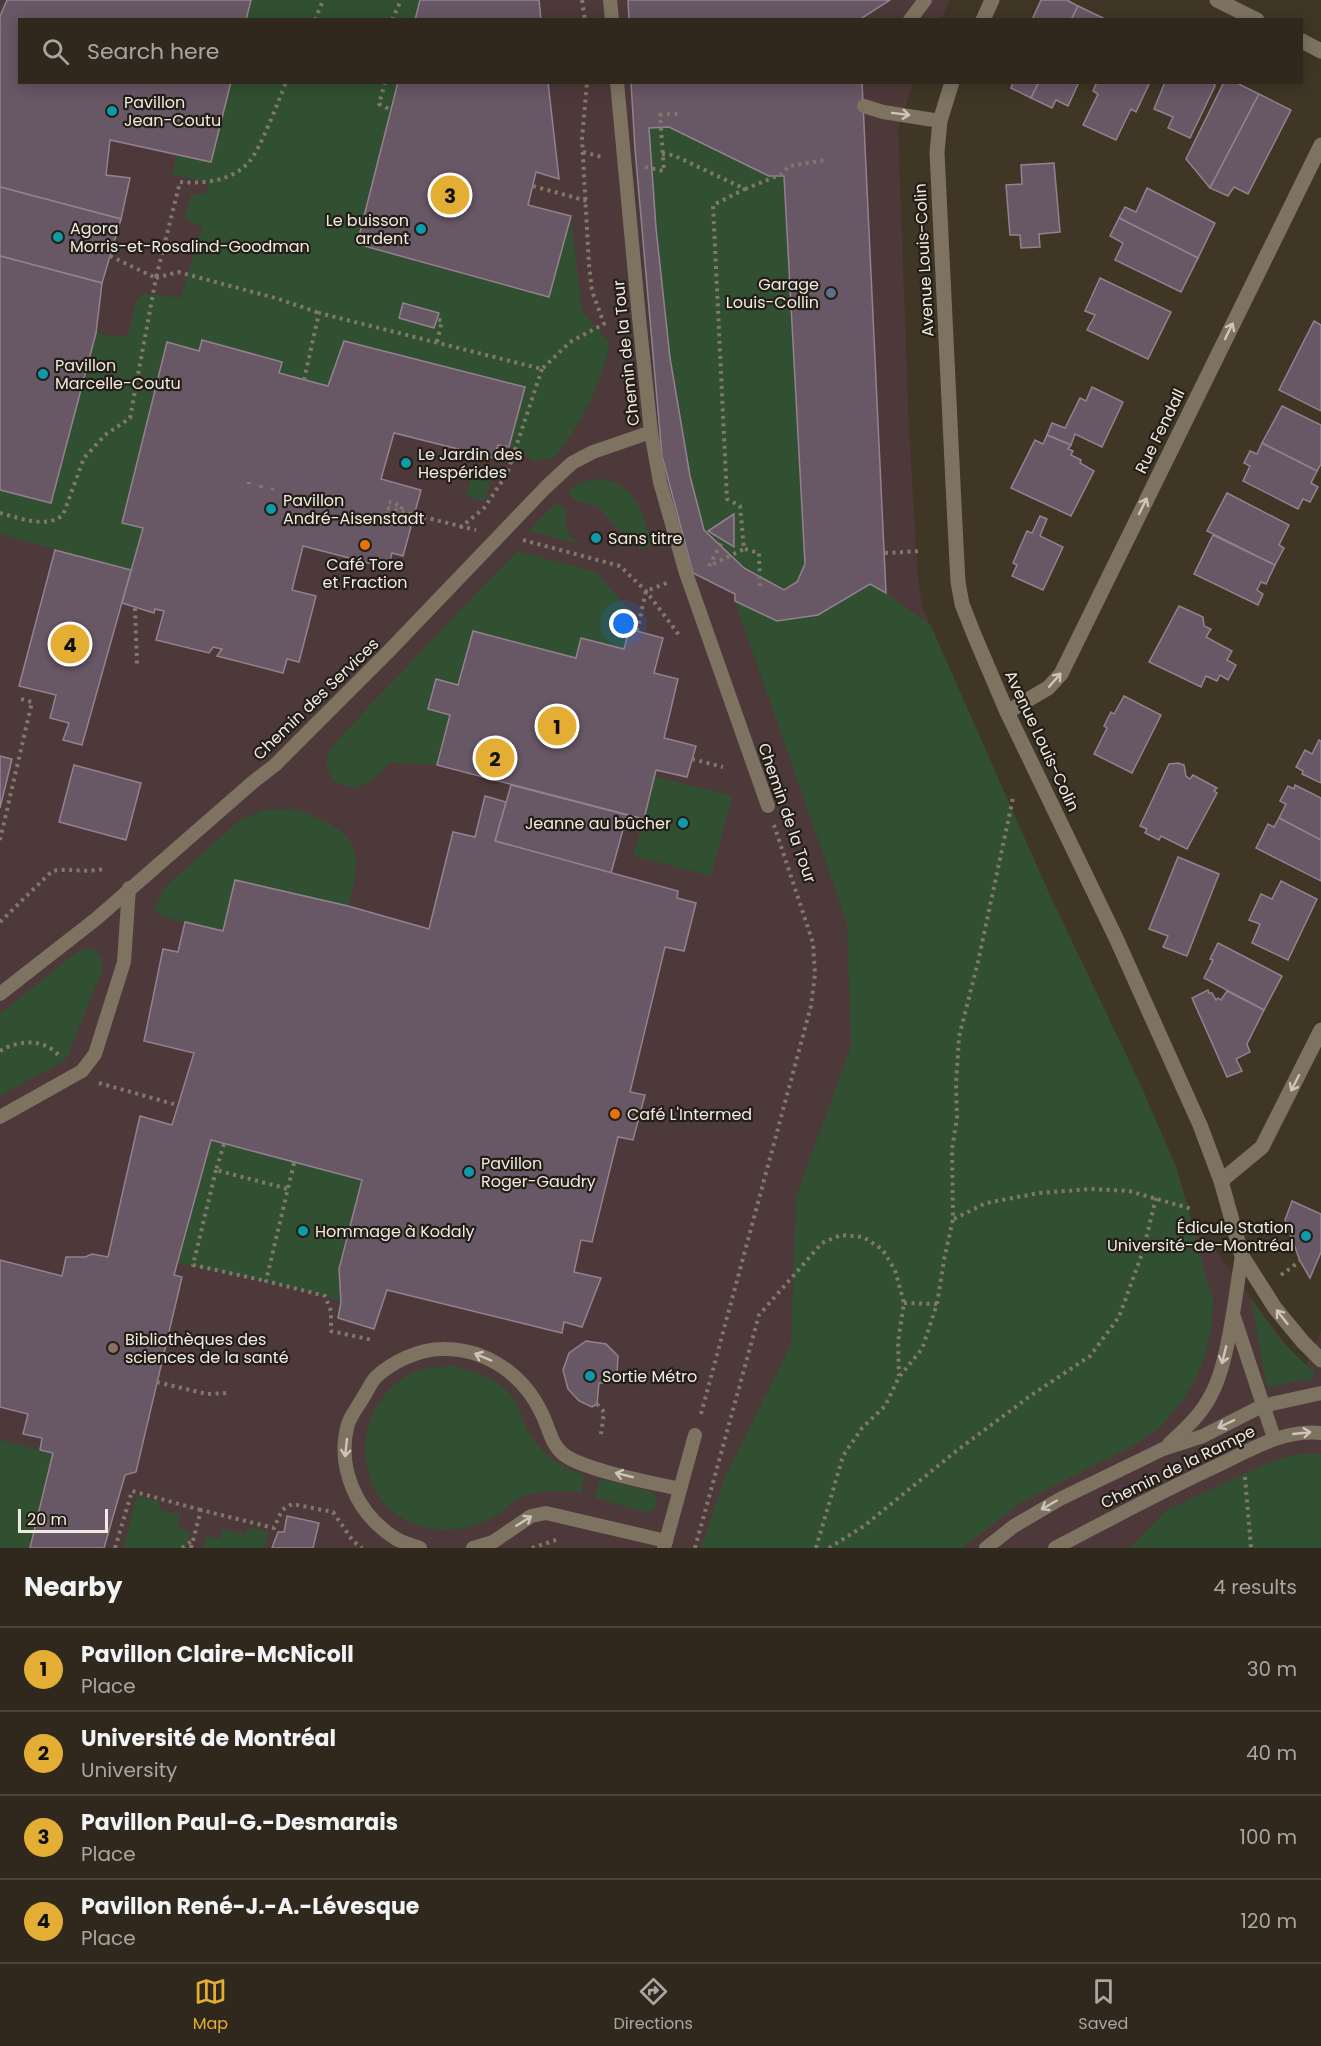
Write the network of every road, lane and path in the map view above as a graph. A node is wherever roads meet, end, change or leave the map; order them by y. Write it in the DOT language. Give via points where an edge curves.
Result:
graph roads {
  1 [pos="323,0"];
  2 [pos="401,0"];
  3 [pos="582,0"];
  4 [pos="610,0"];
  5 [pos="925,0"];
  6 [pos="992,0"];
  7 [pos="1217,0"];
  8 [pos="316,18"];
  9 [pos="393,18"];
  10 [pos="585,18"];
  11 [pos="612,18"];
  12 [pos="912,18"];
  13 [pos="984,18"];
  14 [pos="1253,18"];
  15 [pos="1303,42"];
  16 [pos="1321,51"];
  17 [pos="285,84"];
  18 [pos="384,84"];
  19 [pos="587,84"];
  20 [pos="617,84"];
  21 [pos="951,84"];
  22 [pos="864,106"];
  23 [pos="391,110"];
  24 [pos="682,113"];
  25 [pos="940,121"];
  26 [pos="1321,145"];
  27 [pos="583,152"];
  28 [pos="662,154"];
  29 [pos="607,158"];
  30 [pos="825,160"];
  31 [pos="644,166"];
  32 [pos="533,186"];
  33 [pos="745,189"];
  34 [pos="587,201"];
  35 [pos="110,256"];
  36 [pos="156,278"];
  37 [pos="319,314"];
  38 [pos="437,319"];
  39 [pos="437,342"];
  40 [pos="542,369"];
  41 [pos="304,380"];
  42 [pos="651,432"];
  43 [pos="388,502"];
  44 [pos="394,504"];
  45 [pos="400,512"];
  46 [pos="0,513"];
  47 [pos="373,520"];
  48 [pos="383,523"];
  49 [pos="460,528"];
  50 [pos="482,531"];
  51 [pos="520,540"];
  52 [pos="723,540"];
  53 [pos="744,549"];
  54 [pos="921,551"];
  55 [pos="885,553"];
  56 [pos="668,583"];
  57 [pos="760,586"];
  58 [pos="646,591"];
  59 [pos="135,608"];
  60 [pos="637,631"];
  61 [pos="679,635"];
  62 [pos="137,664"];
  63 [pos="21,699"];
  64 [pos="1007,712"];
  65 [pos="692,759"];
  66 [pos="723,767"];
  67 [pos="1013,798"];
  68 [pos="768,806"];
  69 [pos="0,840"];
  70 [pos="104,869"];
  71 [pos="129,888"];
  72 [pos="0,922"];
  73 [pos="0,994"];
  74 [pos="1321,1030"];
  75 [pos="0,1051"];
  76 [pos="64,1061"];
  77 [pos="98,1083"];
  78 [pos="177,1105"];
  79 [pos="0,1117"];
  80 [pos="224,1144"];
  81 [pos="294,1163"];
  82 [pos="216,1170"];
  83 [pos="1221,1181"];
  84 [pos="288,1189"];
  85 [pos="1156,1198"];
  86 [pos="1192,1209"];
  87 [pos="953,1219"];
  88 [pos="1242,1256"];
  89 [pos="1300,1261"];
  90 [pos="1279,1277"];
  91 [pos="266,1281"];
  92 [pos="904,1303"];
  93 [pos="937,1304"];
  94 [pos="1232,1312"];
  95 [pos="372,1340"];
  96 [pos="1321,1360"];
  97 [pos="900,1377"];
  98 [pos="157,1382"];
  99 [pos="227,1393"];
  100 [pos="1321,1393"];
  101 [pos="597,1404"];
  102 [pos="1262,1406"];
  103 [pos="1321,1433"];
  104 [pos="601,1434"];
  105 [pos="695,1436"];
  106 [pos="1274,1438"];
  107 [pos="1163,1449"];
  108 [pos="1239,1455"];
  109 [pos="680,1490"];
  110 [pos="201,1510"];
  111 [pos="193,1541"];
  112 [pos="561,1541"];
  113 [pos="665,1545"];
  114 [pos="115,1548"];
  115 [pos="182,1548"];
  116 [pos="191,1548"];
  117 [pos="362,1548"];
  118 [pos="420,1548"];
  119 [pos="473,1548"];
  120 [pos="532,1548"];
  121 [pos="695,1548"];
  122 [pos="816,1548"];
  123 [pos="829,1548"];
  124 [pos="986,1548"];
  125 [pos="1054,1548"];
  126 [pos="1251,1548"];
  1 -- 8 [label="path"];
  2 -- 9 [label="path"];
  3 -- 10 [label="path"];
  4 -- 11 [label="lane"];
  5 -- 12 [label="lane"];
  6 -- 13 [label="street"];
  7 -- 14 [label="street"];
  15 -- 16 [label="street"];
  17 -- 36 [label="path" via="250,161 220,180 180,182"];
  18 -- 23 [label="path" via="379,104"];
  19 -- 27 [label="path"];
  20 -- 42 [label="lane, Chemin de la Tour"];
  21 -- 25 [label="street, Avenue Louis-Colin"];
  22 -- 25 [label="lane, one-way"];
  24 -- 28 [label="path" via="660,115"];
  25 -- 64 [label="street, Avenue Louis-Colin" via="939,213 958,582 962,604"];
  64 -- 26 [label="street, Rue Fendall, one-way" via="1040,694 1061,674"];
  27 -- 29 [label="path"];
  27 -- 34 [label="path"];
  28 -- 31 [label="path" via="664,171"];
  28 -- 33 [label="path" via="673,155"];
  30 -- 33 [label="path" via="789,166 782,174"];
  32 -- 34 [label="path"];
  33 -- 53 [label="path" via="713,206 727,499 740,506"];
  34 -- 40 [label="path" via="592,291 604,324 570,342"];
  35 -- 36 [label="path"];
  36 -- 37 [label="path" via="178,272"];
  36 -- 46 [label="path" via="130,418 105,435 84,458 63,515 56,521 38,522"];
  37 -- 39 [label="path"];
  37 -- 41 [label="path"];
  38 -- 39 [label="path" via="442,321"];
  39 -- 40 [label="path"];
  40 -- 49 [label="path" via="507,474 484,508"];
  42 -- 68 [label="lane, Chemin de la Tour" via="660,483 686,573"];
  42 -- 71 [label="lane, Chemin des Services" via="593,452 572,464 275,765"];
  43 -- 44 [label="path"];
  44 -- 45 [label="path" via="402,506"];
  44 -- 45 [label="path" via="389,511"];
  45 -- 49 [label="path"];
  47 -- 48 [label="path"];
  49 -- 50 [label="path"];
  51 -- 58 [label="path" via="620,566"];
  52 -- 53 [label="path" via="709,566"];
  53 -- 57 [label="path" via="759,553"];
  54 -- 55 [label="path"];
  56 -- 58 [label="path"];
  58 -- 60 [label="path"];
  58 -- 61 [label="path"];
  59 -- 62 [label="path"];
  63 -- 69 [label="path" via="32,702"];
  64 -- 83 [label="street, Avenue Louis-Colin" via="1116,938"];
  65 -- 66 [label="path"];
  67 -- 87 [label="path" via="959,1037 957,1118 952,1149"];
  68 -- 105 [label="path, Chemin de la Tour" via="813,943 815,974 805,1029"];
  70 -- 72 [label="path" via="52,871"];
  71 -- 73 [label="lane, Chemin des Services" via="96,919"];
  71 -- 79 [label="lane" via="123,962 95,1054 82,1071"];
  74 -- 83 [label="street, one-way" via="1262,1147"];
  75 -- 76 [label="path" via="16,1043 38,1042"];
  77 -- 78 [label="path"];
  80 -- 82 [label="path"];
  81 -- 84 [label="path"];
  82 -- 84 [label="path"];
  82 -- 91 [label="path" via="193,1265"];
  83 -- 88 [label="street, Avenue Louis-Colin"];
  84 -- 91 [label="path"];
  85 -- 86 [label="path"];
  85 -- 87 [label="path" via="1120,1191 1040,1193 986,1203"];
  85 -- 123 [label="path" via="1143,1251 1119,1317 1090,1356 1030,1396 864,1526"];
  87 -- 93 [label="path"];
  88 -- 94 [label="lane, Chemin de la Rampe"];
  96 -- 88 [label="street, Avenue Louis-Colin, one-way" via="1275,1308"];
  89 -- 90 [label="path"];
  91 -- 95 [label="path" via="325,1296 331,1311 331,1331"];
  92 -- 93 [label="path"];
  92 -- 97 [label="path" via="898,1341"];
  92 -- 121 [label="path" via="895,1270 882,1249 863,1237 841,1235 822,1243 759,1315"];
  93 -- 97 [label="path" via="922,1348"];
  94 -- 102 [label="lane"];
  94 -- 107 [label="lane, Chemin de la Rampe, one-way" via="1212,1394 1194,1421"];
  97 -- 122 [label="path" via="885,1406 862,1428 843,1456"];
  98 -- 99 [label="path" via="207,1394"];
  100 -- 102 [label="lane, Chemin de la Rampe"];
  101 -- 104 [label="path" via="604,1412"];
  102 -- 106 [label="lane"];
  102 -- 107 [label="lane, Chemin de la Rampe, one-way" via="1203,1436"];
  106 -- 103 [label="lane, Chemin de la Rampe, one-way"];
  105 -- 109 [label="lane"];
  106 -- 108 [label="lane, Chemin de la Rampe"];
  107 -- 124 [label="lane, Chemin de la Rampe, one-way" via="1060,1499"];
  108 -- 125 [label="lane, Chemin de la Rampe"];
  108 -- 126 [label="path" via="1247,1482"];
  109 -- 113 [label="lane"];
  109 -- 118 [label="lane, one-way" via="594,1468 564,1455 554,1443 531,1393 506,1368 477,1353 442,1348 423,1352 390,1366 374,1379 348,1423 345,1458 350,1485 368,1515 396,1539"];
  110 -- 111 [label="path"];
  110 -- 114 [label="path" via="132,1491"];
  110 -- 117 [label="path" via="274,1528 282,1510 292,1504 333,1512"];
  111 -- 115 [label="path"];
  111 -- 116 [label="path"];
  112 -- 120 [label="path"];
  119 -- 113 [label="lane, one-way" via="493,1542 531,1516 546,1513"];
}
